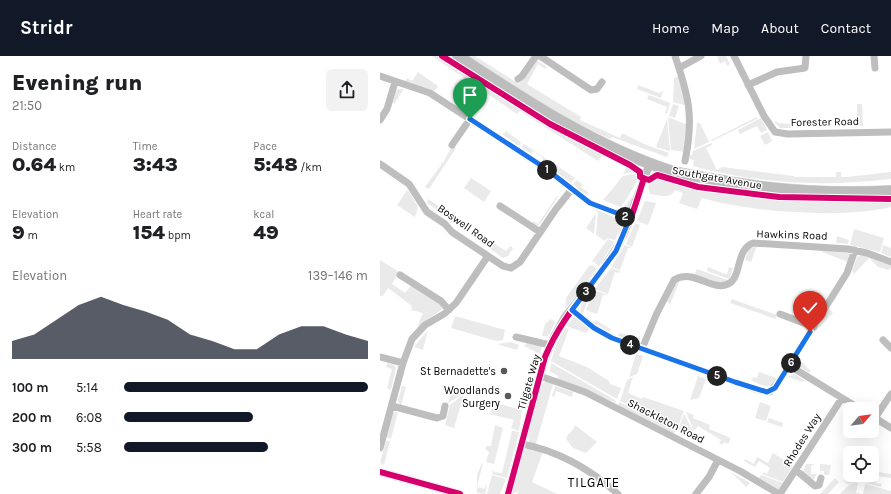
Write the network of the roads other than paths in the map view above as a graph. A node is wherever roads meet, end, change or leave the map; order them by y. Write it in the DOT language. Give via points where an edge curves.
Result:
graph roads {
  1 [pos="458,56"];
  2 [pos="536,56"];
  3 [pos="540,56"];
  4 [pos="675,56"];
  5 [pos="701,56"];
  6 [pos="734,56"];
  7 [pos="806,56"];
  8 [pos="874,56"];
  9 [pos="679,68"];
  10 [pos="875,68"];
  11 [pos="380,76"];
  12 [pos="518,79"];
  13 [pos="395,82"];
  14 [pos="602,82"];
  15 [pos="748,85"];
  16 [pos="470,119"];
  17 [pos="380,120"];
  18 [pos="891,132"];
  19 [pos="452,145"];
  20 [pos="685,161"];
  21 [pos="650,163"];
  22 [pos="380,164"];
  23 [pos="891,186"];
  24 [pos="572,189"];
  25 [pos="862,191"];
  26 [pos="891,191"];
  27 [pos="500,206"];
  28 [pos="630,218"];
  29 [pos="540,232"];
  30 [pos="855,250"];
  31 [pos="488,256"];
  32 [pos="891,262"];
  33 [pos="400,275"];
  34 [pos="449,310"];
  35 [pos="572,310"];
  36 [pos="780,314"];
  37 [pos="814,327"];
  38 [pos="516,337"];
  39 [pos="883,340"];
  40 [pos="550,345"];
  41 [pos="891,348"];
  42 [pos="642,349"];
  43 [pos="380,357"];
  44 [pos="403,363"];
  45 [pos="790,366"];
  46 [pos="540,376"];
  47 [pos="891,394"];
  48 [pos="842,398"];
  49 [pos="849,402"];
  50 [pos="392,406"];
  51 [pos="445,406"];
  52 [pos="879,409"];
  53 [pos="879,421"];
  54 [pos="891,428"];
  55 [pos="522,444"];
  56 [pos="380,448"];
  57 [pos="718,460"];
  58 [pos="796,471"];
  59 [pos="380,472"];
  60 [pos="821,478"];
  61 [pos="460,494"];
  62 [pos="508,494"];
  63 [pos="618,494"];
  64 [pos="696,494"];
  65 [pos="779,494"];
  1 -- 21 [label="main road, Southgate Avenue" via="571,127"];
  2 -- 12 [label="street"];
  3 -- 14 [label="street" via="591,90 597,89"];
  4 -- 9 [label="street"];
  5 -- 9 [label="street"];
  6 -- 15 [label="street, Forester Road"];
  7 -- 15 [label="street" via="805,68 777,72"];
  8 -- 10 [label="street"];
  9 -- 20 [label="street" via="691,116"];
  11 -- 13 [label="street"];
  13 -- 16 [label="street" via="430,93"];
  13 -- 17 [label="street" via="387,109"];
  15 -- 18 [label="street, Forester Road" via="767,123 780,134"];
  16 -- 19 [label="street"];
  16 -- 24 [label="street" via="545,168"];
  21 -- 25 [label="main road, Southgate Avenue" via="672,171 732,183 792,190"];
  21 -- 28 [label="street, Tilgate Way"];
  22 -- 31 [label="street, Boswell Road" via="409,184 427,212"];
  23 -- 25 [label="main road, Southgate Avenue"];
  24 -- 28 [label="street" via="590,203"];
  24 -- 29 [label="street, Boswell Road"];
  25 -- 26 [label="main road, Southgate Avenue"];
  27 -- 29 [label="street"];
  28 -- 35 [label="street, Tilgate Way" via="616,251"];
  29 -- 31 [label="street, Boswell Road" via="514,267 503,266"];
  30 -- 32 [label="street, Hawkins Road"];
  30 -- 37 [label="street" via="847,273"];
  30 -- 42 [label="street, Hawkins Road" via="753,243 745,249 733,281 728,284 722,286 687,276 677,278 668,289"];
  31 -- 34 [label="street" via="459,300"];
  33 -- 34 [label="street" via="441,301"];
  34 -- 44 [label="street" via="418,330"];
  35 -- 40 [label="street, Tilgate Way"];
  35 -- 42 [label="street" via="602,333"];
  36 -- 37 [label="street"];
  37 -- 45 [label="street"];
  38 -- 40 [label="street"];
  39 -- 41 [label="street"];
  40 -- 46 [label="street, Tilgate Way"];
  42 -- 45 [label="street" via="767,392 773,390"];
  43 -- 44 [label="street"];
  44 -- 50 [label="street"];
  45 -- 48 [label="street"];
  46 -- 55 [label="street, Tilgate Way"];
  46 -- 57 [label="street, Shackleton Road" via="581,390"];
  47 -- 52 [label="street"];
  48 -- 49 [label="street"];
  48 -- 58 [label="street, Rhodes Way"];
  50 -- 51 [label="street" via="437,418 443,416"];
  50 -- 56 [label="street"];
  53 -- 54 [label="street"];
  55 -- 62 [label="street, Tilgate Way"];
  55 -- 63 [label="street" via="563,456 586,469"];
  57 -- 64 [label="street"];
  57 -- 65 [label="street, Shackleton Road"];
  58 -- 60 [label="street" via="815,486"];
  58 -- 65 [label="street, Rhodes Way"];
  59 -- 61 [label="street"];
}
